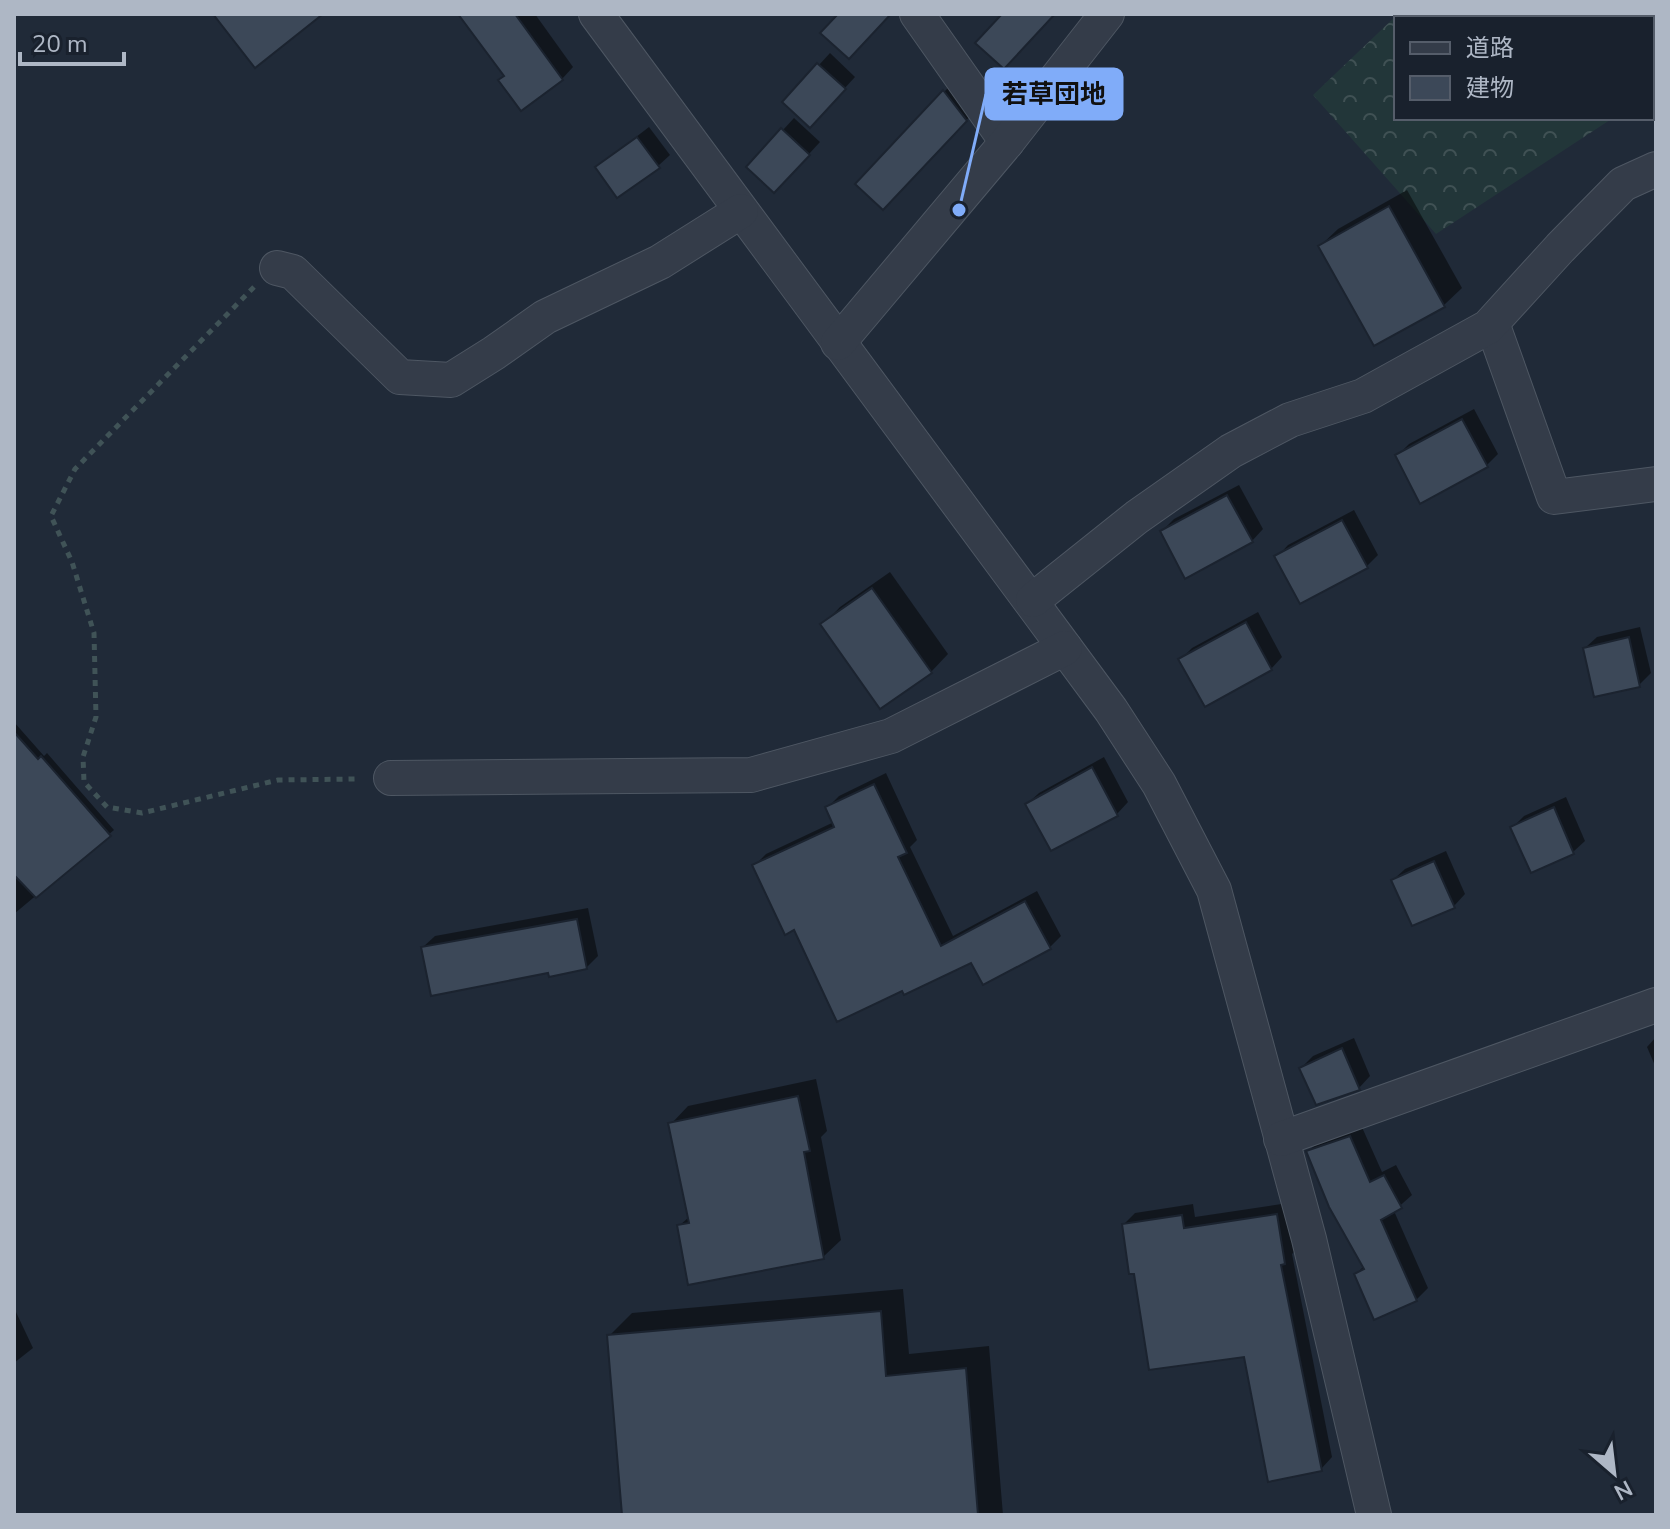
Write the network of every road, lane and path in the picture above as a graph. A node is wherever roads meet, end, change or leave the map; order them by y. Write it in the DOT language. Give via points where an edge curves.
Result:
graph roads {
  1 [pos="596,14"];
  2 [pos="917,14"];
  3 [pos="1107,14"];
  4 [pos="1007,142"];
  5 [pos="1656,169"];
  6 [pos="741,211"];
  7 [pos="277,268"];
  8 [pos="249,291"];
  9 [pos="1492,323"];
  10 [pos="838,343"];
  11 [pos="1656,484"];
  12 [pos="1033,600"];
  13 [pos="1065,648"];
  14 [pos="391,778"];
  15 [pos="1656,1005"];
  16 [pos="1281,1139"];
  17 [pos="1374,1515"];
  1 -- 6 [label="street"];
  2 -- 4 [label="street"];
  3 -- 4 [label="street"];
  4 -- 10 [label="street"];
  5 -- 9 [label="street" via="1623,184"];
  6 -- 7 [label="street" via="660,262 545,317 451,380 400,377 293,272"];
  6 -- 10 [label="street"];
  8 -- 14 [label="path" via="75,469 51,516 94,633 96,717 83,757 84,782 107,807 142,813 278,780"];
  9 -- 11 [label="street" via="1554,497"];
  9 -- 12 [label="street" via="1363,396 1290,420 1231,451"];
  10 -- 12 [label="street"];
  12 -- 13 [label="street"];
  13 -- 14 [label="street" via="891,736 751,775"];
  13 -- 16 [label="street" via="1159,784 1214,890"];
  15 -- 16 [label="street"];
  16 -- 17 [label="street"];
}
